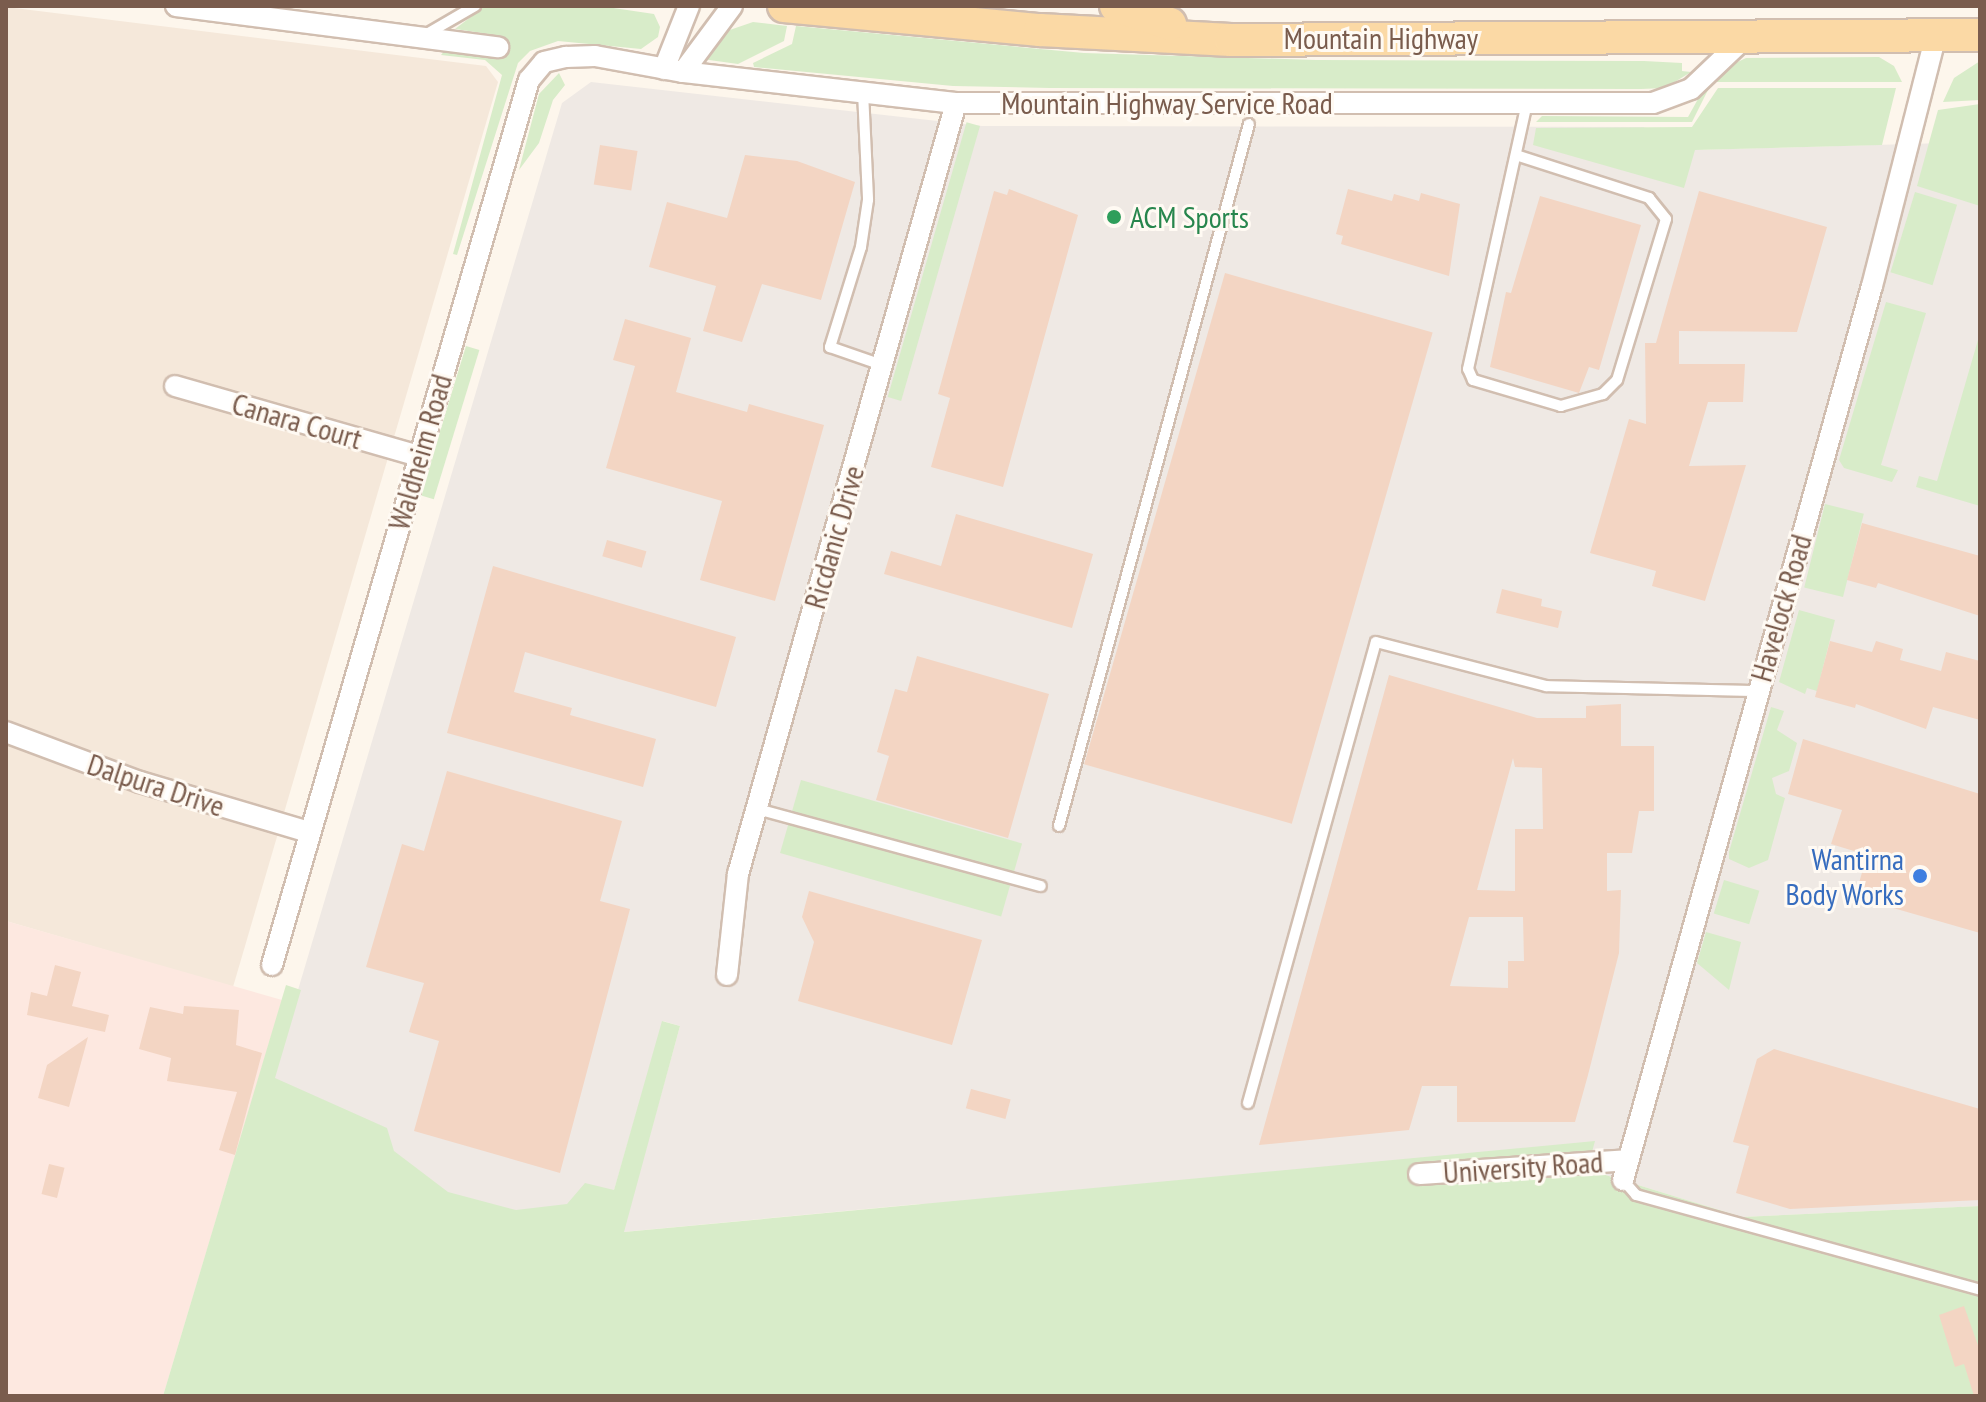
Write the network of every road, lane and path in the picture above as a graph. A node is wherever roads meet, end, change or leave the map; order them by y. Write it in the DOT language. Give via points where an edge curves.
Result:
graph roads {
  1 [pos="176,6"];
  2 [pos="475,6"];
  3 [pos="689,6"];
  4 [pos="732,6"];
  5 [pos="784,6"];
  6 [pos="1116,6"];
  7 [pos="1936,20"];
  8 [pos="1748,35"];
  9 [pos="1980,35"];
  10 [pos="422,37"];
  11 [pos="1231,40"];
  12 [pos="498,47"];
  13 [pos="673,70"];
  14 [pos="863,90"];
  15 [pos="1527,102"];
  16 [pos="956,103"];
  17 [pos="1249,124"];
  18 [pos="1519,156"];
  19 [pos="882,365"];
  20 [pos="175,386"];
  21 [pos="419,456"];
  22 [pos="1758,691"];
  23 [pos="6,732"];
  24 [pos="757,809"];
  25 [pos="1059,826"];
  26 [pos="309,832"];
  27 [pos="1041,886"];
  28 [pos="272,965"];
  29 [pos="727,975"];
  30 [pos="1248,1103"];
  31 [pos="1625,1170"];
  32 [pos="1419,1174"];
  33 [pos="1980,1290"];
  1 -- 10 [label="street"];
  2 -- 10 [label="lane"];
  3 -- 13 [label="street"];
  4 -- 13 [label="street"];
  5 -- 11 [label="main road, Mountain Highway" via="1040,30"];
  6 -- 11 [label="main road"];
  7 -- 8 [label="main road, Mountain Highway"];
  7 -- 9 [label="main road, Mountain Highway"];
  7 -- 22 [label="street, Havelock Road"];
  8 -- 11 [label="main road, Mountain Highway"];
  8 -- 15 [label="street, Mountain Highway Service Road" via="1691,89 1653,103"];
  10 -- 12 [label="street"];
  13 -- 14 [label="street, Mountain Highway Service Road"];
  13 -- 21 [label="street, Waldheim Road" via="595,56 566,57 544,62 529,80"];
  14 -- 16 [label="street, Mountain Highway Service Road"];
  14 -- 19 [label="lane" via="860,120 868,200 861,247 830,347"];
  15 -- 16 [label="street, Mountain Highway Service Road"];
  15 -- 18 [label="lane"];
  16 -- 19 [label="street, Ricdanic Drive"];
  17 -- 25 [label="lane"];
  18 -- 18 [label="lane" via="1649,198 1666,219 1617,380 1603,394 1561,406 1473,380 1468,358"];
  19 -- 24 [label="street, Ricdanic Drive"];
  20 -- 21 [label="street, Canara Court"];
  21 -- 26 [label="street, Waldheim Road"];
  22 -- 30 [label="lane" via="1546,686 1376,642"];
  22 -- 31 [label="street, Havelock Road"];
  23 -- 26 [label="street, Dalpura Drive" via="140,782"];
  24 -- 27 [label="lane"];
  24 -- 29 [label="street, Ricdanic Drive" via="738,874"];
  26 -- 28 [label="street, Waldheim Road"];
  31 -- 32 [label="street, University Road"];
  31 -- 33 [label="lane" via="1636,1195"];
}
